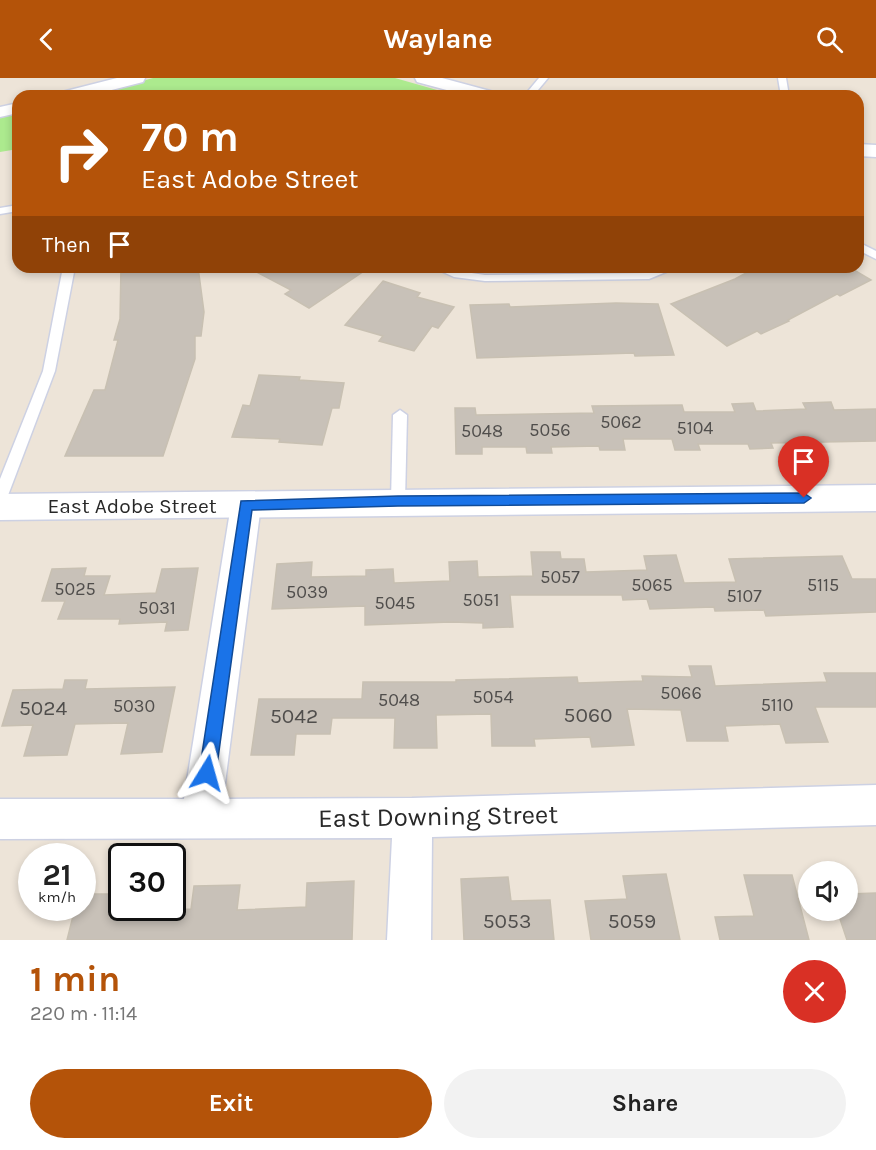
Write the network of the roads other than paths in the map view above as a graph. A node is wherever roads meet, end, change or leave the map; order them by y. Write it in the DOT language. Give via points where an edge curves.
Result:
graph roads {
  1 [pos="136,78"];
  2 [pos="423,78"];
  3 [pos="544,78"];
  4 [pos="91,90"];
  5 [pos="466,90"];
  6 [pos="533,90"];
  7 [pos="68,273"];
  8 [pos="453,273"];
  9 [pos="657,273"];
  10 [pos="400,416"];
  11 [pos="0,498"];
  12 [pos="876,498"];
  13 [pos="398,501"];
  14 [pos="246,505"];
  15 [pos="0,507"];
  16 [pos="876,806"];
  17 [pos="201,818"];
  18 [pos="412,818"];
  19 [pos="0,819"];
  20 [pos="409,940"];
  1 -- 4 [label="street"];
  2 -- 5 [label="street"];
  3 -- 6 [label="lane"];
  7 -- 11 [label="lane" via="49,370"];
  8 -- 9 [label="lane" via="485,278"];
  10 -- 13 [label="lane"];
  12 -- 13 [label="street, East Adobe Street"];
  13 -- 14 [label="street, East Adobe Street"];
  14 -- 15 [label="street, East Adobe Street"];
  14 -- 17 [label="street"];
  16 -- 18 [label="street, East Downing Street"];
  17 -- 18 [label="street, East Downing Street"];
  17 -- 19 [label="street, East Downing Street"];
  18 -- 20 [label="street"];
}
